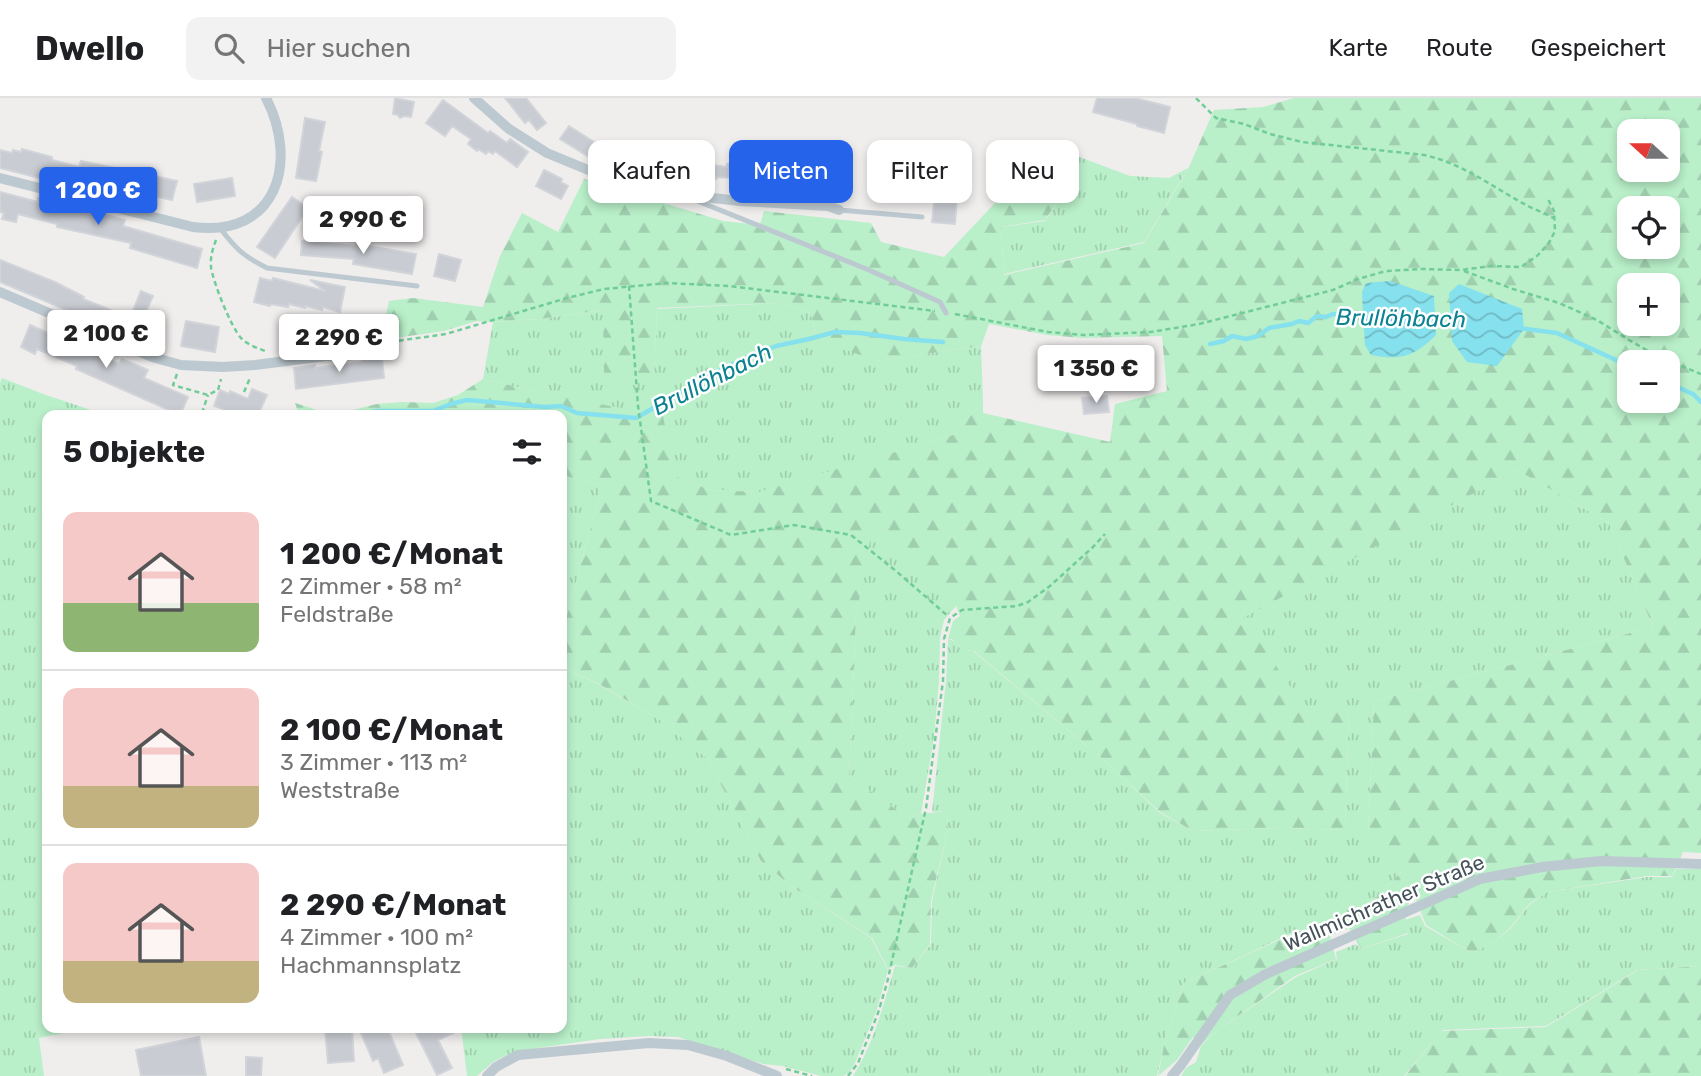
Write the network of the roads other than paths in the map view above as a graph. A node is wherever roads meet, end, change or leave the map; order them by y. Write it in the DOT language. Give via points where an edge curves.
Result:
graph roads {
  1 [pos="266,98"];
  2 [pos="474,98"];
  3 [pos="588,170"];
  4 [pos="0,178"];
  5 [pos="715,198"];
  6 [pos="702,203"];
  7 [pos="839,210"];
  8 [pos="922,216"];
  9 [pos="220,228"];
  10 [pos="417,286"];
  11 [pos="0,292"];
  12 [pos="946,313"];
  13 [pos="382,349"];
  14 [pos="1701,863"];
  15 [pos="487,1076"];
  16 [pos="777,1076"];
  17 [pos="1172,1076"];
  1 -- 9 [label="street" via="281,146 276,187 254,214"];
  2 -- 3 [label="street" via="509,129 547,153"];
  4 -- 9 [label="street" via="193,227"];
  5 -- 7 [label="street"];
  6 -- 12 [label="lane" via="869,270 940,302"];
  7 -- 8 [label="lane"];
  9 -- 10 [label="lane" via="234,247 267,268"];
  11 -- 13 [label="street" via="181,365 269,364"];
  14 -- 17 [label="street, Wallmichrather Straße" via="1601,861 1480,878 1266,974 1230,995"];
  15 -- 16 [label="street" via="518,1055 649,1043 688,1045"];
}
